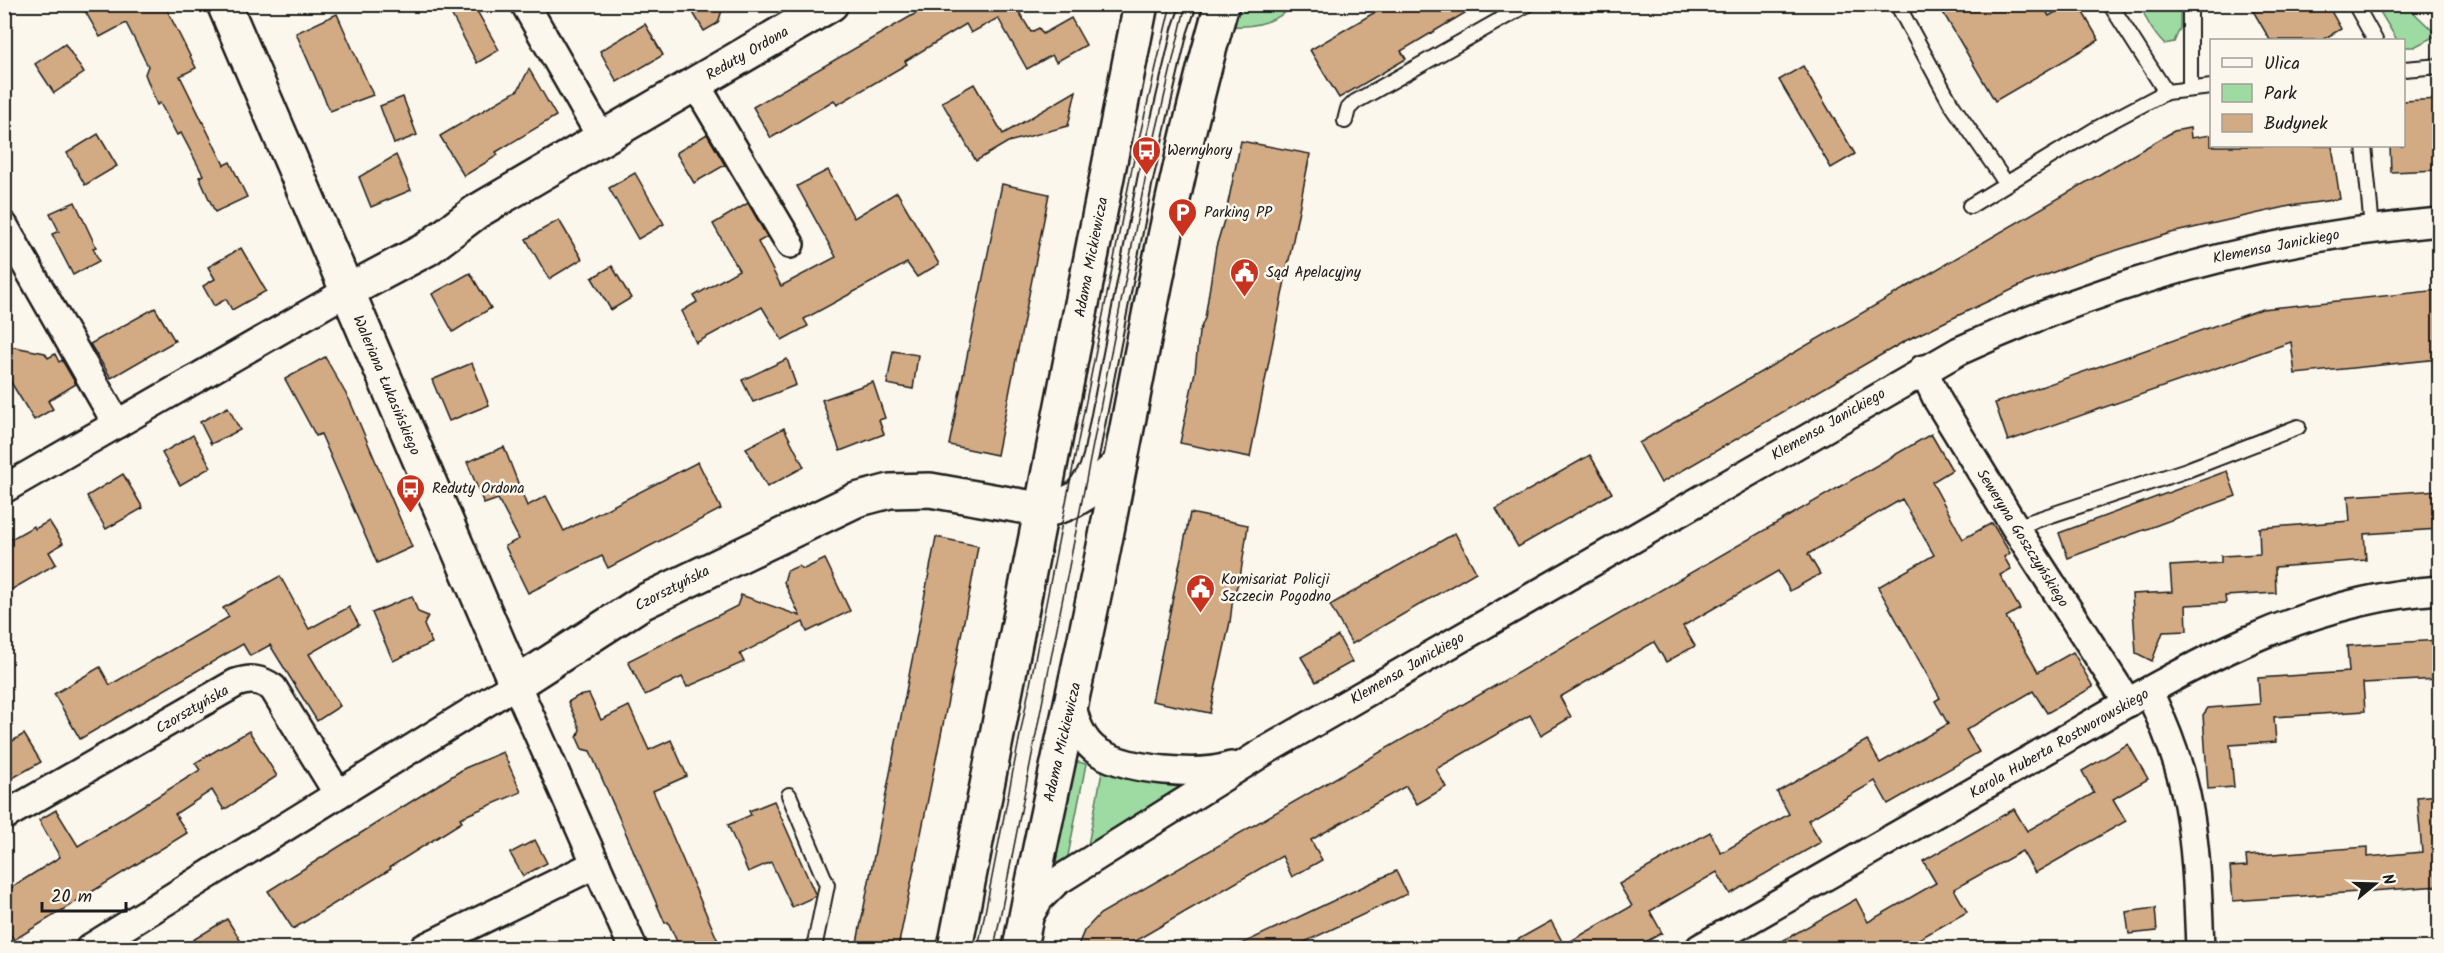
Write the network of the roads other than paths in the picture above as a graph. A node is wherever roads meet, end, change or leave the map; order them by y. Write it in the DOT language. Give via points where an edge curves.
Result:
graph roads {
  1 [pos="224,4"];
  2 [pos="525,4"];
  3 [pos="831,4"];
  4 [pos="1141,4"];
  5 [pos="1189,4"];
  6 [pos="1222,4"];
  7 [pos="1528,4"];
  8 [pos="1897,4"];
  9 [pos="2110,4"];
  10 [pos="2190,4"];
  11 [pos="2355,4"];
  12 [pos="2374,39"];
  13 [pos="2439,66"];
  14 [pos="2405,69"];
  15 [pos="695,83"];
  16 [pos="2210,87"];
  17 [pos="2190,89"];
  18 [pos="2166,92"];
  19 [pos="1345,121"];
  20 [pos="601,137"];
  21 [pos="2364,147"];
  22 [pos="2007,183"];
  23 [pos="1970,206"];
  24 [pos="2439,222"];
  25 [pos="4,226"];
  26 [pos="2372,228"];
  27 [pos="790,244"];
  28 [pos="346,292"];
  29 [pos="1923,369"];
  30 [pos="1098,418"];
  31 [pos="117,424"];
  32 [pos="2298,427"];
  33 [pos="1111,472"];
  34 [pos="4,489"];
  35 [pos="1041,510"];
  36 [pos="2015,527"];
  37 [pos="2439,590"];
  38 [pos="516,684"];
  39 [pos="1073,693"];
  40 [pos="2139,698"];
  41 [pos="1265,751"];
  42 [pos="338,794"];
  43 [pos="789,795"];
  44 [pos="4,816"];
  45 [pos="596,864"];
  46 [pos="1021,941"];
  47 [pos="90,948"];
  48 [pos="424,948"];
  49 [pos="633,948"];
  50 [pos="814,948"];
  51 [pos="955,948"];
  52 [pos="1700,948"];
  53 [pos="2200,948"];
  1 -- 28 [label="street, Waleriana Łukasińskiego"];
  2 -- 20 [label="street"];
  3 -- 15 [label="street, Reduty Ordona"];
  4 -- 35 [label="street, Adama Mickiewicza"];
  5 -- 30 [label="lane" via="1146,175"];
  6 -- 33 [label="street, Adama Mickiewicza" via="1178,171"];
  7 -- 19 [label="lane" via="1355,102"];
  8 -- 22 [label="lane" via="1950,102"];
  9 -- 18 [label="lane"];
  10 -- 17 [label="lane"];
  11 -- 12 [label="lane"];
  13 -- 14 [label="lane"];
  15 -- 20 [label="street, Reduty Ordona"];
  15 -- 27 [label="street, Reduty Ordona"];
  16 -- 17 [label="lane"];
  17 -- 18 [label="lane"];
  18 -- 22 [label="lane"];
  20 -- 28 [label="street, Reduty Ordona" via="476,212 427,249"];
  21 -- 26 [label="lane"];
  22 -- 23 [label="lane"];
  24 -- 26 [label="street, Klemensa Janickiego"];
  25 -- 31 [label="street"];
  26 -- 29 [label="street, Klemensa Janickiego" via="2263,246 2132,281 2017,324"];
  28 -- 31 [label="street, Reduty Ordona"];
  28 -- 38 [label="street, Waleriana Łukasińskiego"];
  29 -- 36 [label="street, Seweryna Goszczyńskiego" via="1938,401"];
  29 -- 41 [label="street, Klemensa Janickiego"];
  30 -- 33 [label="lane"];
  30 -- 35 [label="lane" via="1083,475 1066,495"];
  31 -- 34 [label="street, Reduty Ordona"];
  32 -- 36 [label="lane" via="2187,470"];
  33 -- 35 [label="street" via="1070,502"];
  33 -- 39 [label="street, Adama Mickiewicza" via="1107,533"];
  35 -- 38 [label="street, Czorsztyńska" via="930,490 890,491 856,500 643,602"];
  35 -- 51 [label="street, Adama Mickiewicza"];
  36 -- 40 [label="street, Seweryna Goszczyńskiego"];
  37 -- 40 [label="street, Karola Huberta Rostworowskiego" via="2390,595 2296,620 2232,646"];
  38 -- 42 [label="street, Czorsztyńska"];
  38 -- 45 [label="street, Waleriana Łukasińskiego"];
  39 -- 41 [label="street, Klemensa Janickiego" via="1074,713 1083,734 1093,748 1113,758 1192,772 1224,768"];
  39 -- 46 [label="street, Adama Mickiewicza"];
  40 -- 52 [label="street, Karola Huberta Rostworowskiego"];
  40 -- 53 [label="street, Seweryna Goszczyńskiego" via="2174,752 2188,805"];
  41 -- 46 [label="street, Klemensa Janickiego" via="1053,884 1033,907"];
  42 -- 44 [label="street, Czorsztyńska" via="273,688 263,681 248,679"];
  42 -- 47 [label="street, Czorsztyńska"];
  43 -- 50 [label="lane" via="827,885"];
  45 -- 48 [label="street"];
  45 -- 49 [label="street, Waleriana Łukasińskiego"];
}
